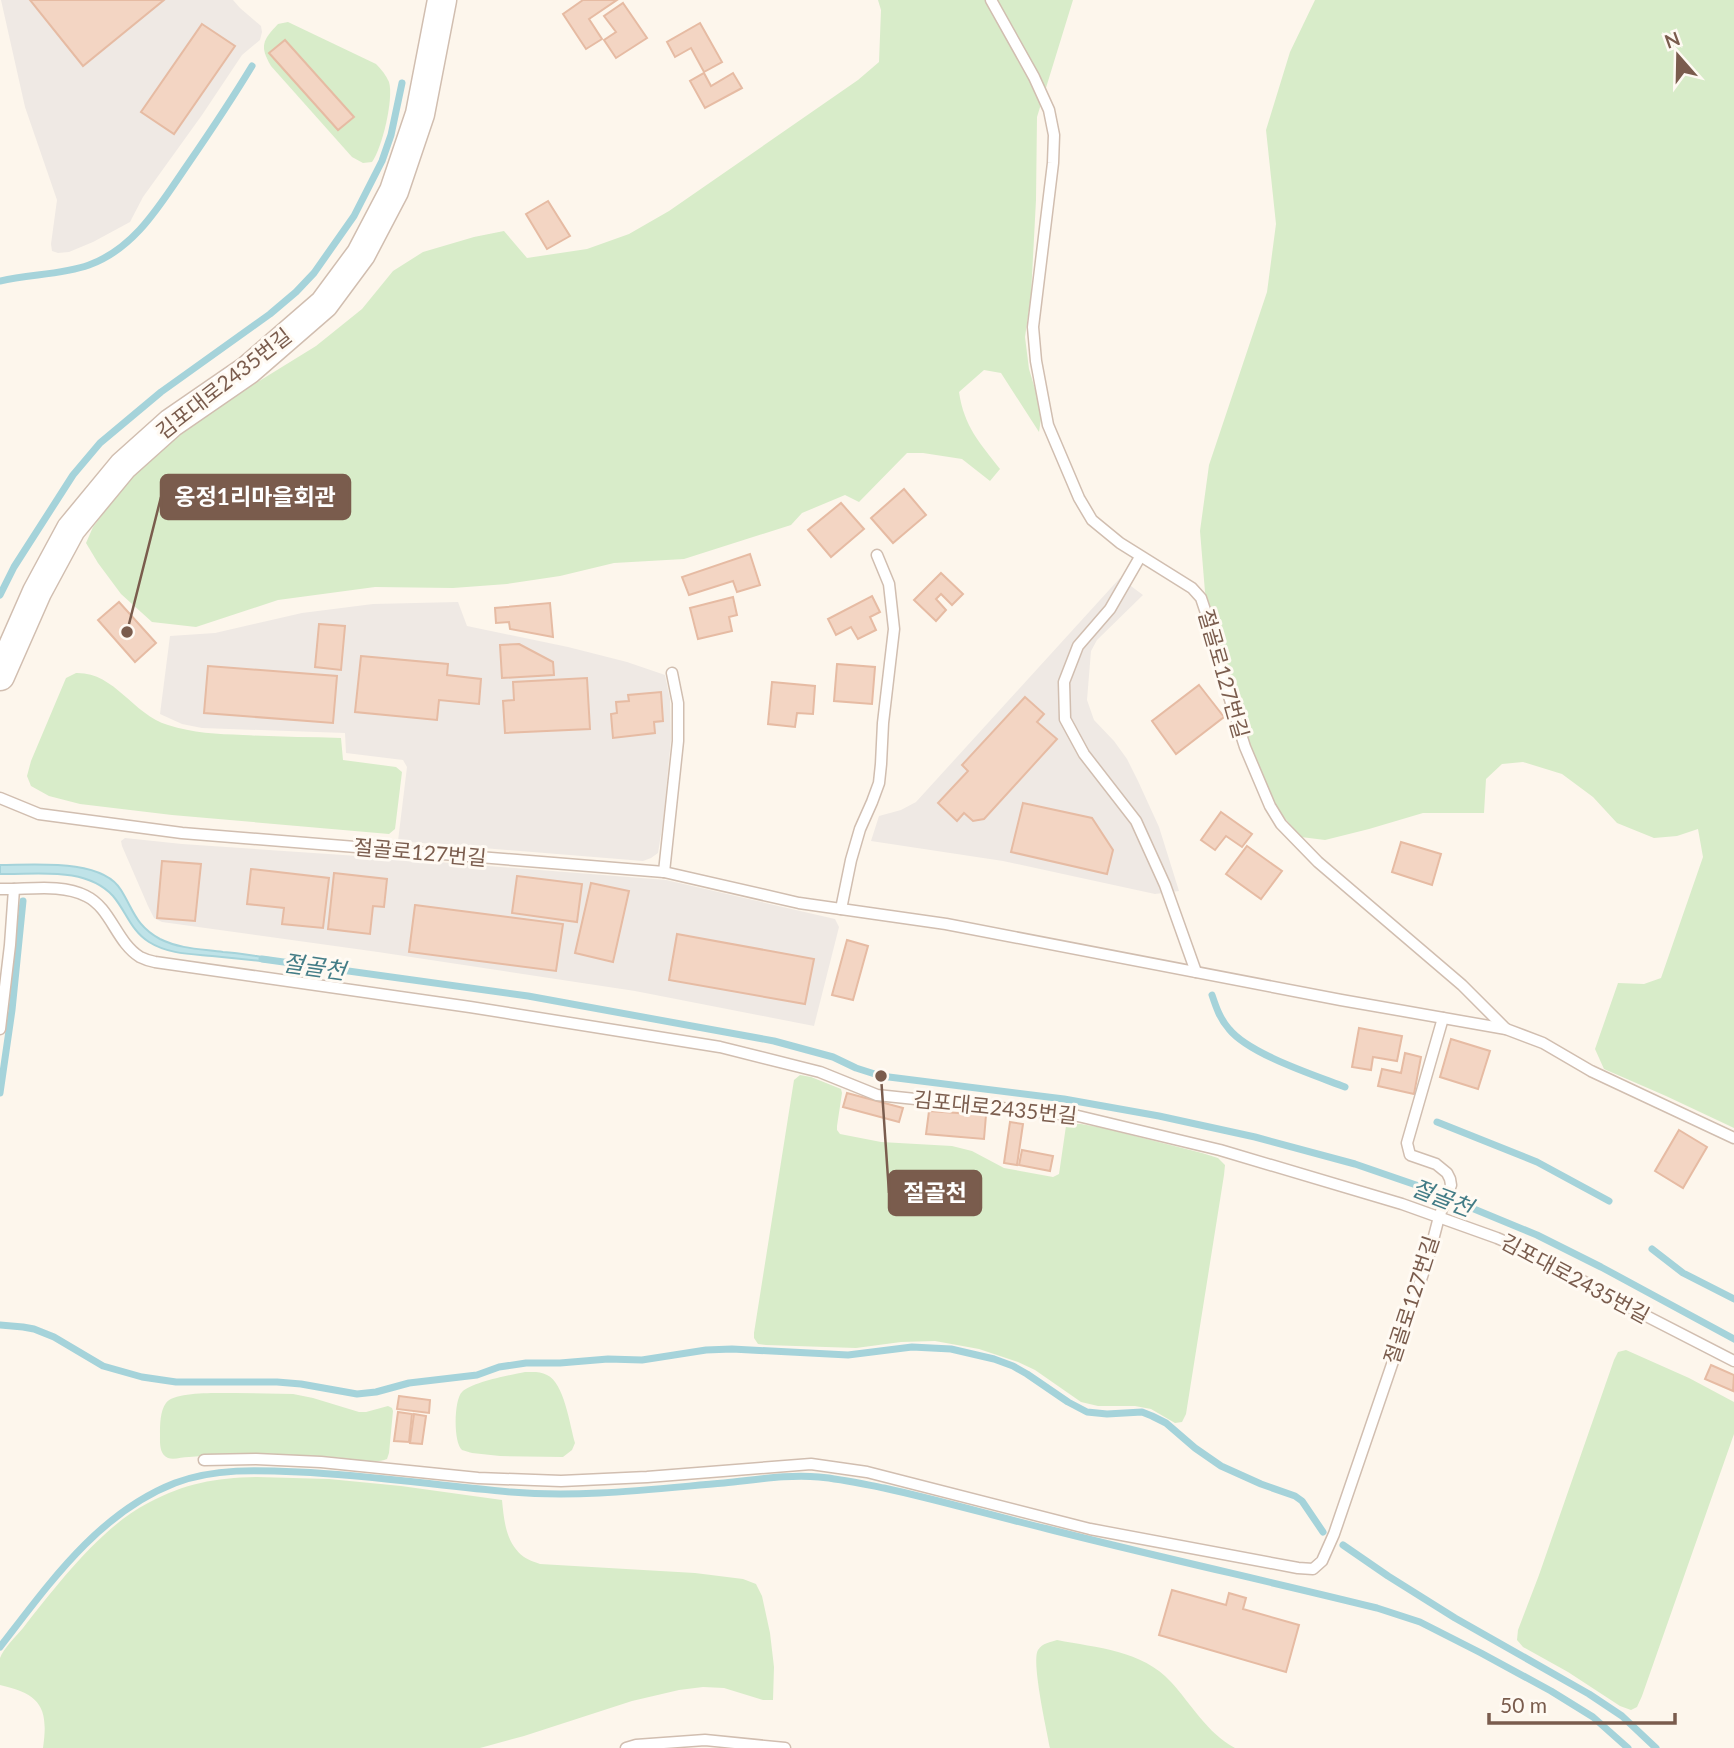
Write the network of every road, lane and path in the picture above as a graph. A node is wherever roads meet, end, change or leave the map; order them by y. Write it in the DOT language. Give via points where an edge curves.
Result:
graph roads {
  1 [pos="441,0"];
  2 [pos="991,0"];
  3 [pos="877,555"];
  4 [pos="1140,556"];
  5 [pos="672,674"];
  6 [pos="0,676"];
  7 [pos="0,798"];
  8 [pos="664,872"];
  9 [pos="0,889"];
  10 [pos="15,890"];
  11 [pos="841,909"];
  12 [pos="1196,972"];
  13 [pos="1443,1018"];
  14 [pos="0,1029"];
  15 [pos="1506,1030"];
  16 [pos="1734,1138"];
  17 [pos="1440,1214"];
  18 [pos="1734,1361"];
  19 [pos="204,1460"];
  20 [pos="626,1748"];
  21 [pos="785,1748"];
  1 -- 6 [label="street, 김포대로2435번길" via="420,114 394,191 361,254 324,304 248,370 171,423 123,466 71,529"];
  2 -- 4 [label="lane, 절골로127번길" via="1034,77 1054,135 1033,327 1048,425 1092,520"];
  3 -- 11 [label="lane" via="890,584 894,629 881,764"];
  4 -- 12 [label="lane" via="1110,609 1078,646 1064,682 1065,719 1084,754 1136,821"];
  4 -- 15 [label="lane, 절골로127번길" via="1201,598 1245,747 1281,824"];
  5 -- 8 [label="lane" via="678,741"];
  7 -- 8 [label="lane, 절골로127번길" via="39,814 182,834"];
  8 -- 11 [label="lane, 절골로127번길"];
  9 -- 10 [label="lane, 김포대로2435번길"];
  10 -- 14 [label="lane"];
  10 -- 17 [label="lane, 김포대로2435번길" via="57,889 88,897 131,949 155,962 720,1047 820,1072 877,1095 1077,1116 1220,1150"];
  11 -- 12 [label="lane, 절골로127번길" via="946,923"];
  12 -- 13 [label="lane, 절골로127번길"];
  13 -- 15 [label="lane, 절골로127번길"];
  13 -- 17 [label="lane, 절골로127번길" via="1407,1143 1410,1154 1447,1173 1451,1185"];
  15 -- 16 [label="lane, 절골로127번길" via="1543,1043 1591,1071"];
  17 -- 18 [label="lane, 김포대로2435번길" via="1541,1257"];
  17 -- 19 [label="lane, 절골로127번길" via="1334,1534 1322,1561 1313,1569 1090,1529 867,1472 811,1464 561,1481 478,1478 321,1462"];
  20 -- 21 [label="lane" via="705,1740"];
}
